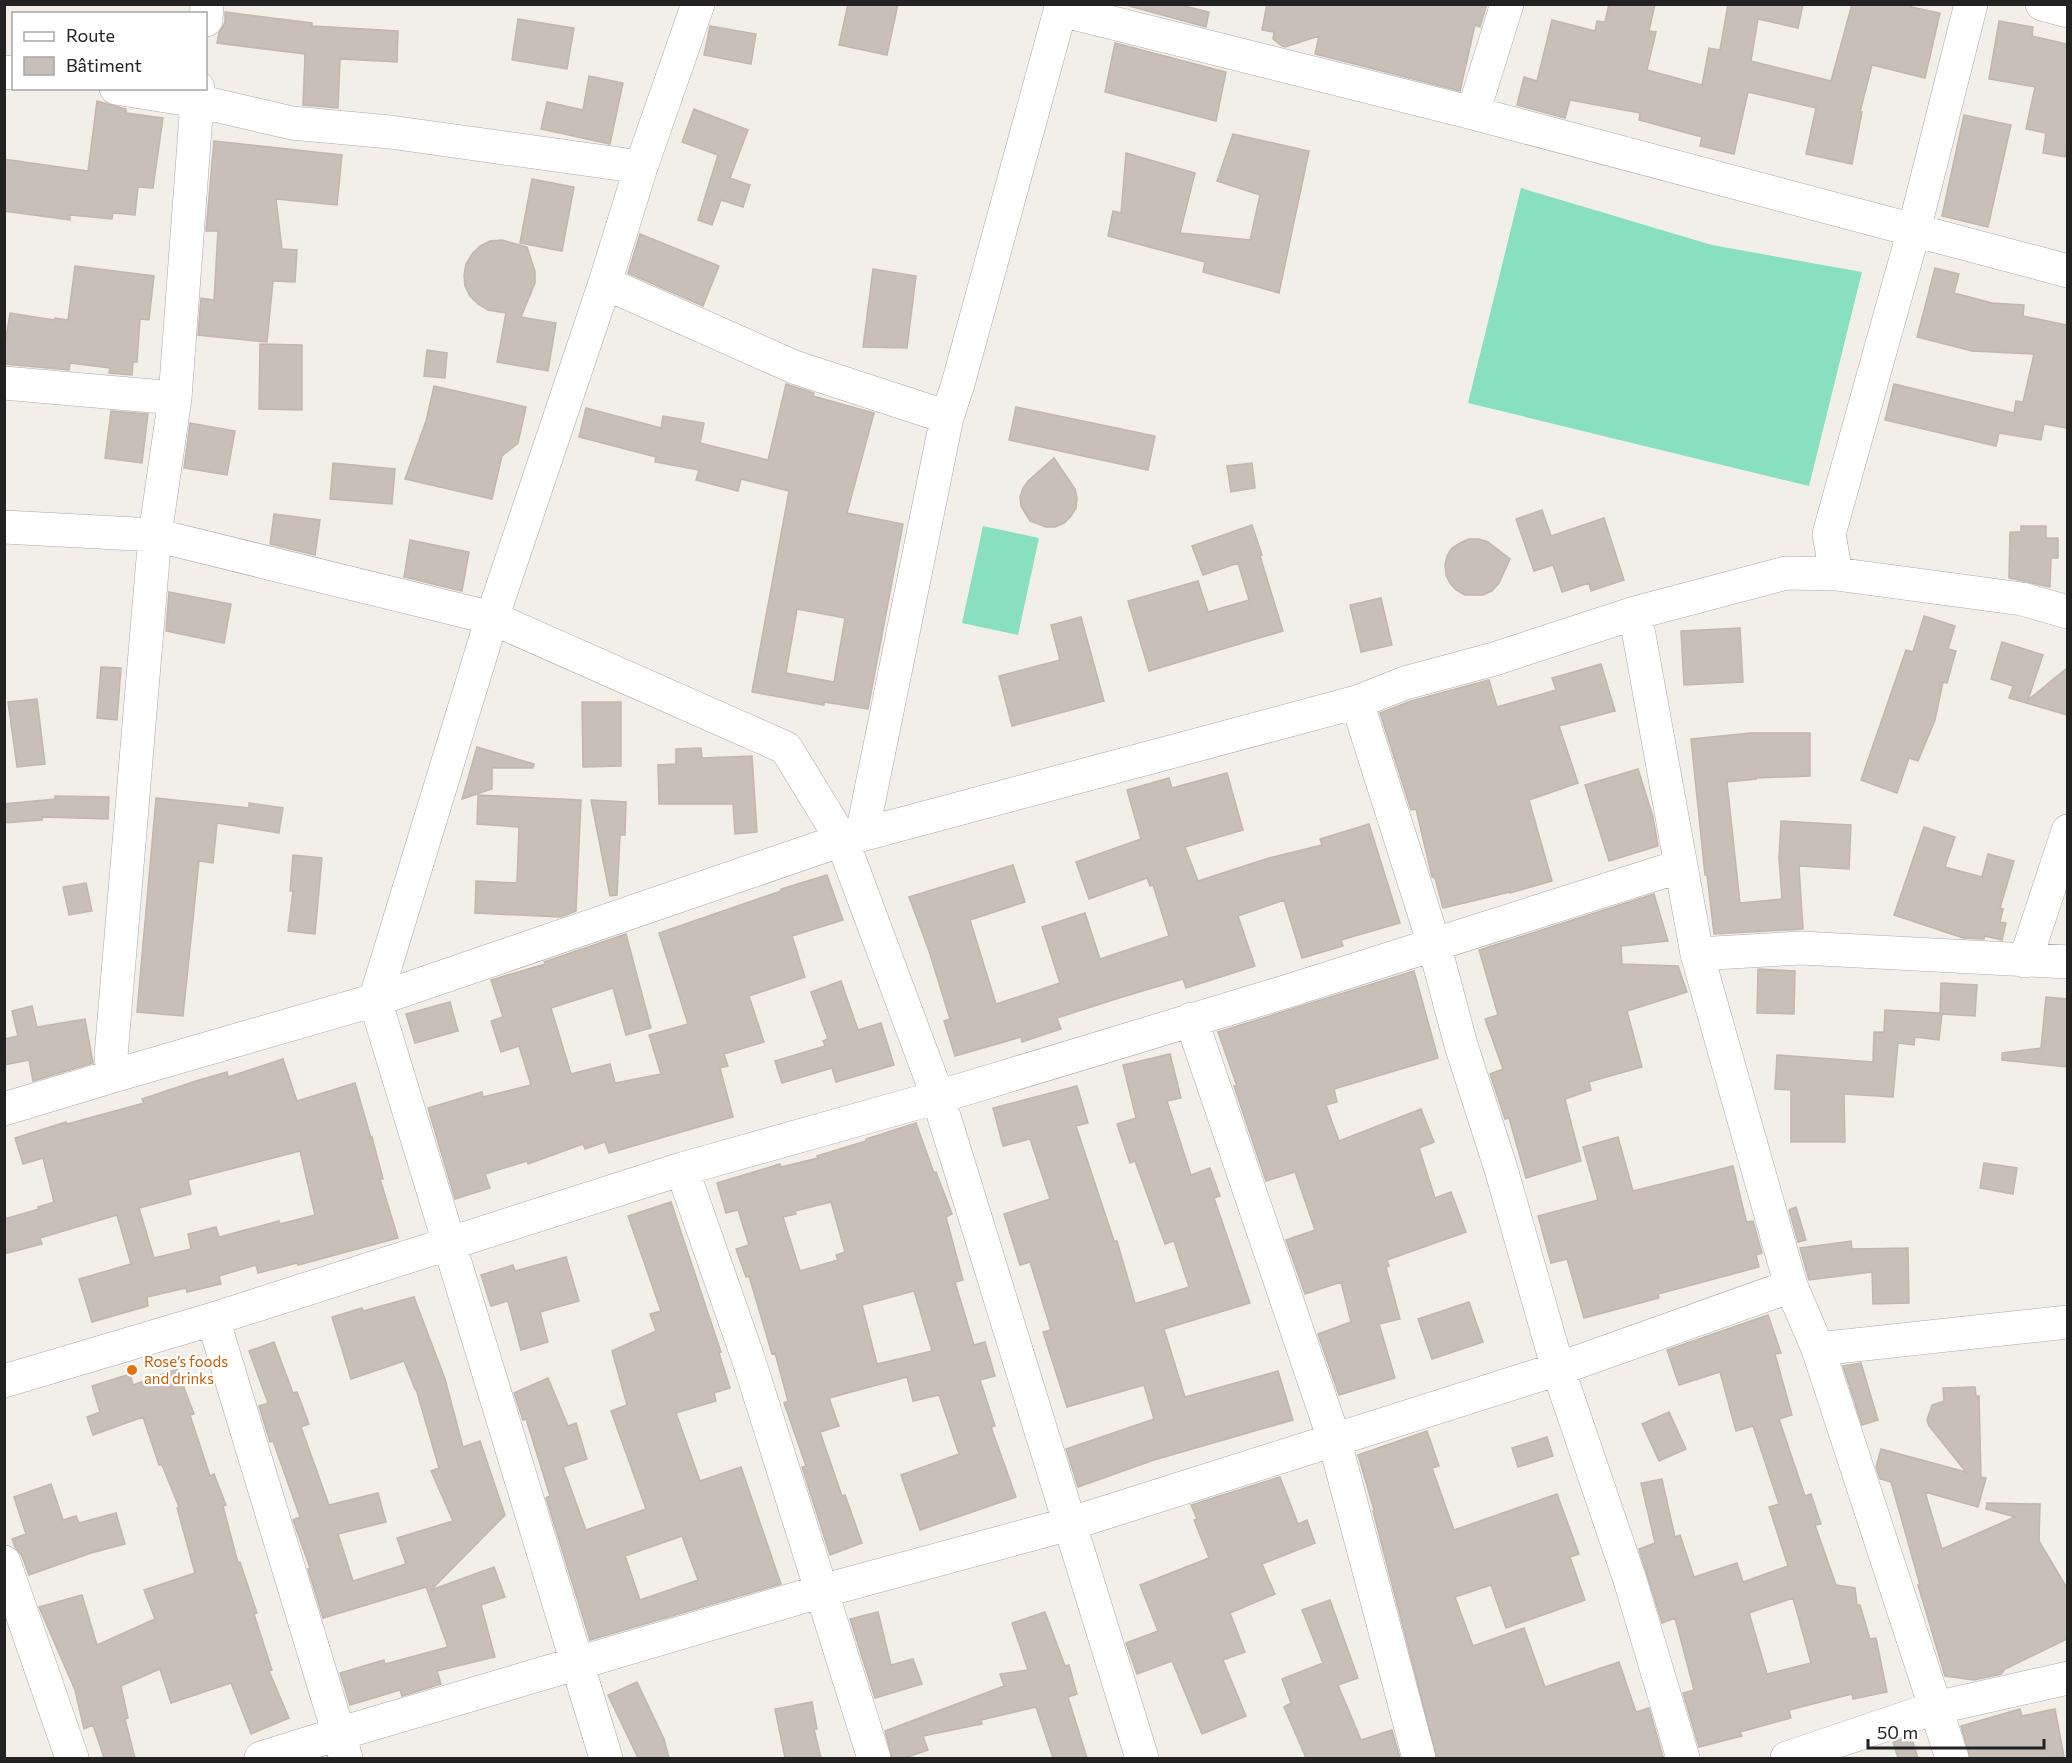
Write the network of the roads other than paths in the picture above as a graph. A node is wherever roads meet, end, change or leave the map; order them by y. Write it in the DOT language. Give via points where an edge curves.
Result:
graph roads {
  1 [pos="698,4"];
  2 [pos="1507,4"];
  3 [pos="1971,4"];
  4 [pos="2042,4"];
  5 [pos="1061,7"];
  6 [pos="2067,11"];
  7 [pos="139,90"];
  8 [pos="197,95"];
  9 [pos="1473,113"];
  10 [pos="640,167"];
  11 [pos="1914,230"];
  12 [pos="2067,271"];
  13 [pos="605,283"];
  14 [pos="4,383"];
  15 [pos="175,398"];
  16 [pos="947,417"];
  17 [pos="4,527"];
  18 [pos="155,535"];
  19 [pos="1836,574"];
  20 [pos="2067,612"];
  21 [pos="1635,613"];
  22 [pos="492,618"];
  23 [pos="1357,702"];
  24 [pos="2067,831"];
  25 [pos="852,837"];
  26 [pos="1681,866"];
  27 [pos="1434,944"];
  28 [pos="1697,954"];
  29 [pos="2025,961"];
  30 [pos="2067,962"];
  31 [pos="375,1000"];
  32 [pos="1191,1019"];
  33 [pos="113,1076"];
  34 [pos="938,1097"];
  35 [pos="4,1109"];
  36 [pos="682,1169"];
  37 [pos="448,1244"];
  38 [pos="1791,1286"];
  39 [pos="213,1319"];
  40 [pos="2067,1322"];
  41 [pos="1818,1349"];
  42 [pos="1558,1369"];
  43 [pos="4,1382"];
  44 [pos="1334,1439"];
  45 [pos="1069,1524"];
  46 [pos="4,1562"];
  47 [pos="822,1591"];
  48 [pos="577,1665"];
  49 [pos="2067,1678"];
  50 [pos="1935,1708"];
  51 [pos="342,1746"];
  52 [pos="72,1758"];
  53 [pos="261,1758"];
  54 [pos="606,1758"];
  55 [pos="874,1758"];
  56 [pos="1142,1758"];
  57 [pos="1419,1758"];
  58 [pos="1683,1758"];
  59 [pos="1787,1758"];
  60 [pos="1952,1758"];
  1 -- 10 [label="street"];
  2 -- 9 [label="street"];
  3 -- 11 [label="street"];
  4 -- 6 [label="street"];
  5 -- 9 [label="street"];
  5 -- 16 [label="street"];
  7 -- 8 [label="street"];
  8 -- 10 [label="street" via="292,123 390,132"];
  8 -- 15 [label="street"];
  9 -- 11 [label="street"];
  10 -- 13 [label="street"];
  11 -- 12 [label="street"];
  11 -- 19 [label="street" via="1829,534"];
  13 -- 16 [label="street" via="794,367"];
  13 -- 22 [label="street"];
  14 -- 15 [label="street"];
  15 -- 18 [label="street"];
  16 -- 25 [label="street"];
  17 -- 18 [label="street"];
  18 -- 22 [label="street"];
  18 -- 33 [label="street" via="112,1044"];
  19 -- 20 [label="street" via="2022,599"];
  19 -- 21 [label="street" via="1786,573"];
  21 -- 23 [label="street" via="1405,683"];
  21 -- 26 [label="street"];
  22 -- 25 [label="street" via="786,748"];
  22 -- 31 [label="street"];
  23 -- 25 [label="street"];
  23 -- 27 [label="street"];
  24 -- 29 [label="street"];
  25 -- 31 [label="street"];
  25 -- 34 [label="street"];
  26 -- 27 [label="street"];
  26 -- 28 [label="street"];
  27 -- 32 [label="street"];
  27 -- 42 [label="street"];
  28 -- 29 [label="street" via="1801,948"];
  28 -- 38 [label="street"];
  29 -- 30 [label="street"];
  31 -- 33 [label="street"];
  31 -- 37 [label="street"];
  32 -- 34 [label="street"];
  32 -- 44 [label="street"];
  33 -- 35 [label="street"];
  34 -- 36 [label="street"];
  34 -- 45 [label="street"];
  36 -- 37 [label="street"];
  36 -- 47 [label="street" via="749,1361"];
  37 -- 39 [label="street"];
  37 -- 48 [label="street"];
  38 -- 41 [label="street"];
  38 -- 42 [label="street"];
  39 -- 43 [label="street"];
  39 -- 51 [label="street"];
  40 -- 41 [label="street"];
  41 -- 50 [label="street"];
  42 -- 44 [label="street"];
  42 -- 58 [label="street" via="1630,1580"];
  44 -- 45 [label="street"];
  44 -- 57 [label="street"];
  45 -- 47 [label="street"];
  45 -- 56 [label="street"];
  46 -- 52 [label="street"];
  47 -- 48 [label="street"];
  47 -- 55 [label="street"];
  48 -- 51 [label="street"];
  48 -- 54 [label="street"];
  49 -- 50 [label="street"];
  50 -- 59 [label="street"];
  50 -- 60 [label="street"];
  51 -- 53 [label="street"];
}
